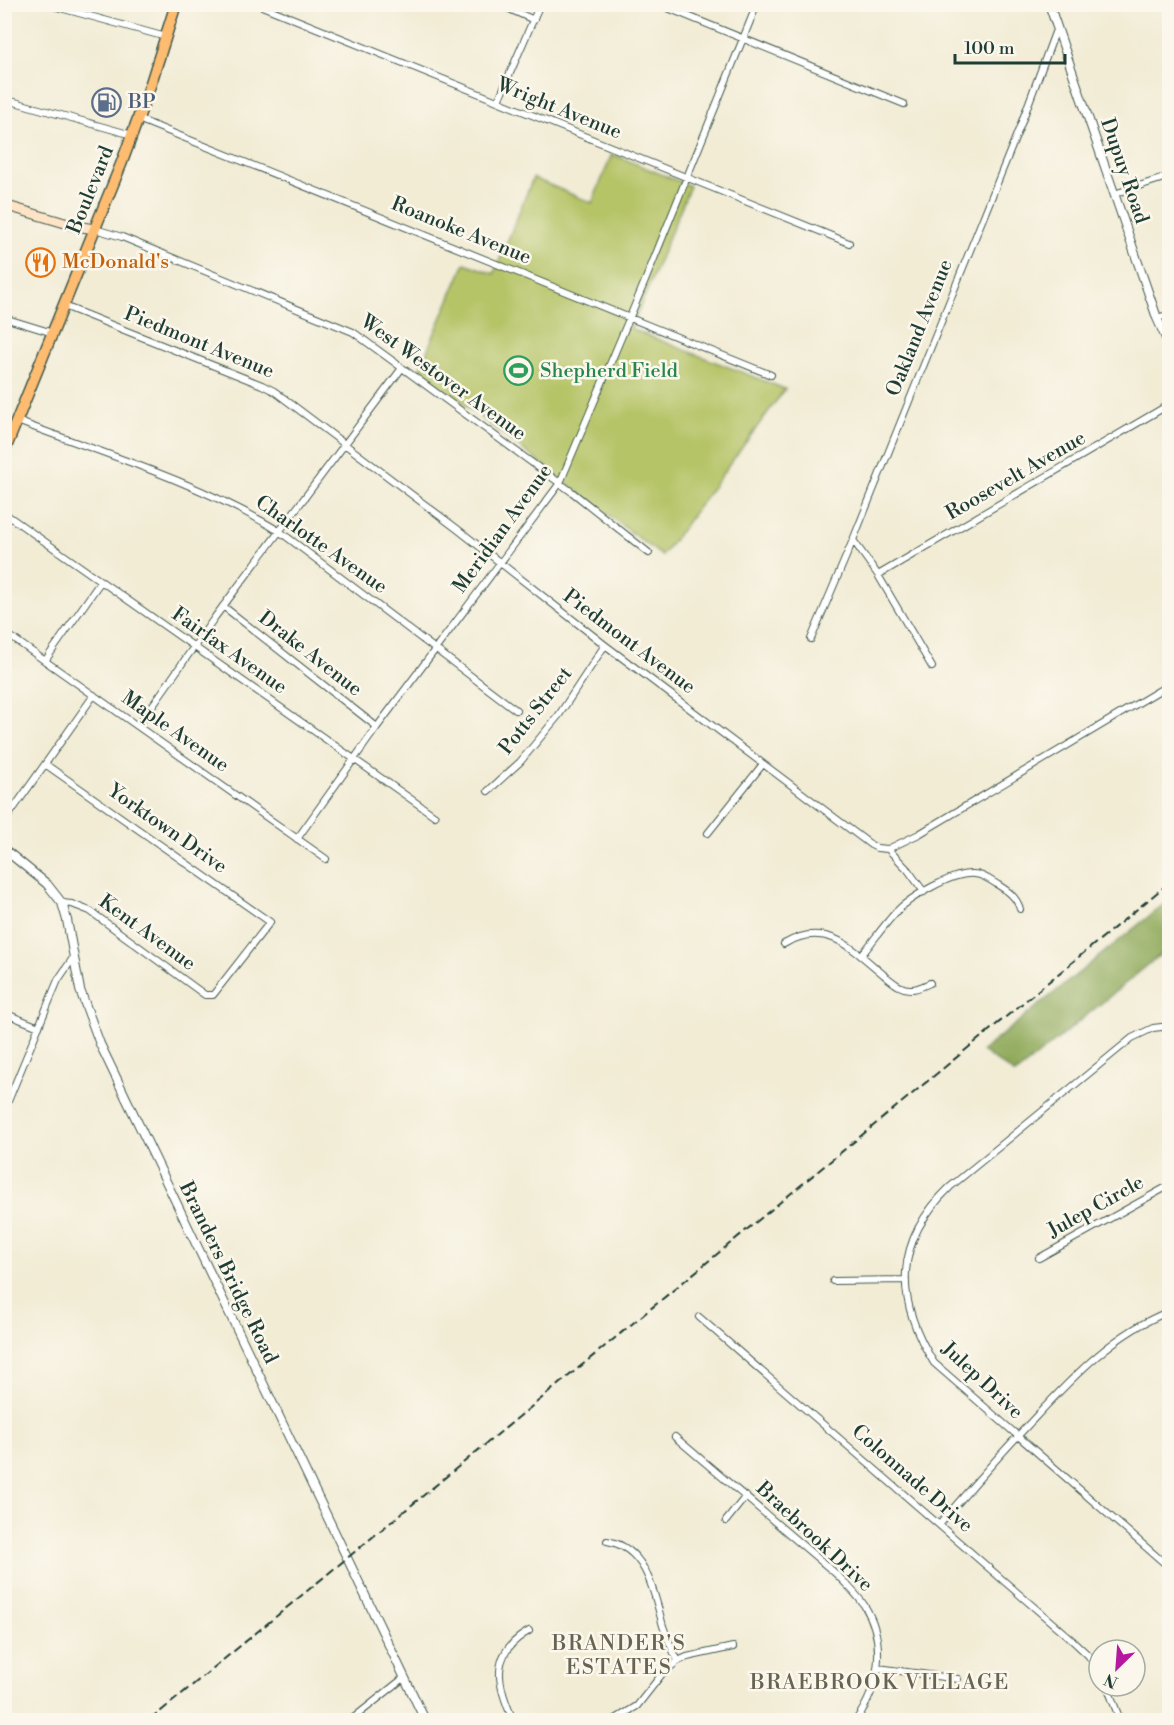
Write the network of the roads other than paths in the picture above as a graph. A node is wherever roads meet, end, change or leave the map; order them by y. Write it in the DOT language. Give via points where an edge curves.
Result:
graph roads {
  1 [pos="46,4"];
  2 [pos="176,4"];
  3 [pos="257,4"];
  4 [pos="498,4"];
  5 [pos="540,4"];
  6 [pos="658,4"];
  7 [pos="757,4"];
  8 [pos="1049,4"];
  9 [pos="534,20"];
  10 [pos="1057,27"];
  11 [pos="167,37"];
  12 [pos="743,39"];
  13 [pos="4,99"];
  14 [pos="498,101"];
  15 [pos="904,104"];
  16 [pos="138,119"];
  17 [pos="132,135"];
  18 [pos="1170,176"];
  19 [pos="686,178"];
  20 [pos="1114,194"];
  21 [pos="4,205"];
  22 [pos="95,229"];
  23 [pos="849,243"];
  24 [pos="64,306"];
  25 [pos="1170,314"];
  26 [pos="630,317"];
  27 [pos="4,318"];
  28 [pos="1157,318"];
  29 [pos="53,333"];
  30 [pos="1170,347"];
  31 [pos="402,368"];
  32 [pos="771,375"];
  33 [pos="1170,404"];
  34 [pos="17,421"];
  35 [pos="344,444"];
  36 [pos="4,452"];
  37 [pos="560,483"];
  38 [pos="4,513"];
  39 [pos="279,531"];
  40 [pos="853,540"];
  41 [pos="649,553"];
  42 [pos="500,564"];
  43 [pos="878,575"];
  44 [pos="101,581"];
  45 [pos="223,606"];
  46 [pos="4,632"];
  47 [pos="811,639"];
  48 [pos="605,645"];
  49 [pos="194,647"];
  50 [pos="435,649"];
  51 [pos="45,661"];
  52 [pos="933,667"];
  53 [pos="1170,684"];
  54 [pos="94,695"];
  55 [pos="516,710"];
  56 [pos="138,726"];
  57 [pos="377,727"];
  58 [pos="354,759"];
  59 [pos="45,764"];
  60 [pos="763,764"];
  61 [pos="488,791"];
  62 [pos="435,816"];
  63 [pos="4,822"];
  64 [pos="708,833"];
  65 [pos="297,838"];
  66 [pos="4,849"];
  67 [pos="888,849"];
  68 [pos="326,859"];
  69 [pos="924,892"];
  70 [pos="62,903"];
  71 [pos="1020,909"];
  72 [pos="784,944"];
  73 [pos="861,956"];
  74 [pos="73,958"];
  75 [pos="930,983"];
  76 [pos="210,996"];
  77 [pos="4,1013"];
  78 [pos="1170,1026"];
  79 [pos="39,1027"];
  80 [pos="4,1111"];
  81 [pos="1170,1185"];
  82 [pos="1039,1258"];
  83 [pos="906,1280"];
  84 [pos="833,1281"];
  85 [pos="1170,1311"];
  86 [pos="699,1317"];
  87 [pos="675,1437"];
  88 [pos="1017,1437"];
  89 [pos="746,1496"];
  90 [pos="726,1521"];
  91 [pos="940,1524"];
  92 [pos="607,1541"];
  93 [pos="1170,1568"];
  94 [pos="529,1631"];
  95 [pos="733,1647"];
  96 [pos="1087,1654"];
  97 [pos="678,1661"];
  98 [pos="878,1668"];
  99 [pos="405,1677"];
  100 [pos="958,1679"];
  101 [pos="1112,1698"];
  102 [pos="351,1720"];
  103 [pos="425,1720"];
  104 [pos="513,1720"];
  105 [pos="614,1720"];
  106 [pos="856,1720"];
  107 [pos="1120,1720"];
  1 -- 11 [label="street"];
  2 -- 11 [label="main road, Boulevard"];
  3 -- 14 [label="street, Wright Avenue"];
  4 -- 9 [label="street"];
  5 -- 9 [label="street"];
  6 -- 12 [label="street"];
  7 -- 12 [label="street, Meridian Avenue"];
  8 -- 10 [label="street, Dupuy Road"];
  9 -- 14 [label="street"];
  10 -- 20 [label="street, Dupuy Road"];
  10 -- 40 [label="street, Oakland Avenue"];
  11 -- 16 [label="main road, Boulevard"];
  12 -- 15 [label="street"];
  12 -- 19 [label="street, Meridian Avenue"];
  13 -- 17 [label="street"];
  14 -- 19 [label="street, Wright Avenue"];
  16 -- 17 [label="main road, Boulevard"];
  16 -- 26 [label="street, Roanoke Avenue"];
  17 -- 22 [label="main road, Boulevard"];
  18 -- 20 [label="street"];
  19 -- 23 [label="street, Wright Avenue"];
  19 -- 26 [label="street, Meridian Avenue"];
  20 -- 28 [label="street, Dupuy Road"];
  21 -- 22 [label="main road"];
  22 -- 24 [label="main road, Boulevard"];
  22 -- 31 [label="street, West Westover Avenue" via="344,328"];
  24 -- 29 [label="main road, Boulevard"];
  24 -- 35 [label="street, Piedmont Avenue" via="262,385"];
  25 -- 28 [label="street"];
  26 -- 32 [label="street, Roanoke Avenue"];
  26 -- 37 [label="street, Meridian Avenue"];
  27 -- 29 [label="street"];
  28 -- 30 [label="street, Dupuy Road"];
  29 -- 34 [label="main road, Boulevard"];
  31 -- 35 [label="street"];
  31 -- 37 [label="street, West Westover Avenue"];
  33 -- 43 [label="street, Roosevelt Avenue"];
  34 -- 36 [label="main road, Boulevard"];
  34 -- 39 [label="street, Charlotte Avenue" via="233,505"];
  35 -- 39 [label="street"];
  35 -- 42 [label="street, Piedmont Avenue"];
  37 -- 41 [label="street, West Westover Avenue"];
  37 -- 42 [label="street, Meridian Avenue"];
  38 -- 44 [label="street, Fairfax Avenue"];
  39 -- 45 [label="street"];
  39 -- 50 [label="street, Charlotte Avenue"];
  40 -- 43 [label="street"];
  40 -- 47 [label="street, Oakland Avenue"];
  42 -- 48 [label="street, Piedmont Avenue"];
  42 -- 50 [label="street, Meridian Avenue"];
  43 -- 52 [label="street"];
  44 -- 49 [label="street, Fairfax Avenue"];
  44 -- 51 [label="street"];
  45 -- 49 [label="street"];
  45 -- 57 [label="street, Drake Avenue"];
  46 -- 51 [label="street, Maple Avenue"];
  48 -- 60 [label="street, Piedmont Avenue"];
  48 -- 61 [label="street, Potts Street" via="559,715 520,762"];
  49 -- 56 [label="street"];
  49 -- 58 [label="street, Fairfax Avenue"];
  50 -- 55 [label="street, Charlotte Avenue"];
  50 -- 57 [label="street, Meridian Avenue"];
  51 -- 54 [label="street, Maple Avenue"];
  53 -- 67 [label="street"];
  54 -- 56 [label="street, Maple Avenue"];
  54 -- 59 [label="street"];
  56 -- 65 [label="street, Maple Avenue"];
  57 -- 58 [label="street, Meridian Avenue"];
  58 -- 62 [label="street, Fairfax Avenue"];
  58 -- 65 [label="street, Meridian Avenue"];
  59 -- 63 [label="street"];
  59 -- 76 [label="street, Yorktown Drive" via="270,922"];
  60 -- 64 [label="street"];
  60 -- 67 [label="street, Piedmont Avenue" via="871,845"];
  65 -- 68 [label="street, Maple Avenue"];
  66 -- 70 [label="street, Branders Bridge Road" via="48,884"];
  67 -- 69 [label="street"];
  69 -- 71 [label="street" via="955,877 975,874 1012,894"];
  69 -- 73 [label="street" via="897,912"];
  70 -- 74 [label="street, Branders Bridge Road"];
  70 -- 76 [label="street, Kent Avenue" via="90,911"];
  72 -- 73 [label="street" via="805,934 821,933"];
  73 -- 75 [label="street" via="897,986 914,989"];
  74 -- 79 [label="street" via="61,972"];
  74 -- 99 [label="street, Branders Bridge Road" via="90,1021"];
  77 -- 79 [label="street"];
  78 -- 83 [label="street, Julep Drive" via="1153,1028 1132,1038 944,1193 926,1214 913,1239"];
  79 -- 80 [label="street"];
  81 -- 82 [label="street, Julep Circle"];
  83 -- 84 [label="street"];
  83 -- 88 [label="street, Julep Drive" via="910,1317 934,1363"];
  85 -- 88 [label="street" via="1145,1322 1094,1358"];
  86 -- 91 [label="street, Colonnade Drive"];
  87 -- 89 [label="street, Braebrook Drive"];
  88 -- 91 [label="street"];
  88 -- 93 [label="street, Julep Drive"];
  89 -- 90 [label="street"];
  89 -- 98 [label="street, Braebrook Drive" via="858,1597 874,1627"];
  91 -- 96 [label="street, Colonnade Drive"];
  92 -- 97 [label="street" via="627,1548 637,1558"];
  94 -- 104 [label="street" via="509,1648 500,1668 502,1694"];
  95 -- 97 [label="street"];
  97 -- 105 [label="street" via="662,1674 637,1706"];
  98 -- 100 [label="street"];
  98 -- 106 [label="street, Braebrook Drive" via="868,1702"];
  99 -- 102 [label="street"];
  99 -- 103 [label="street, Branders Bridge Road"];
  101 -- 107 [label="street"];
}
